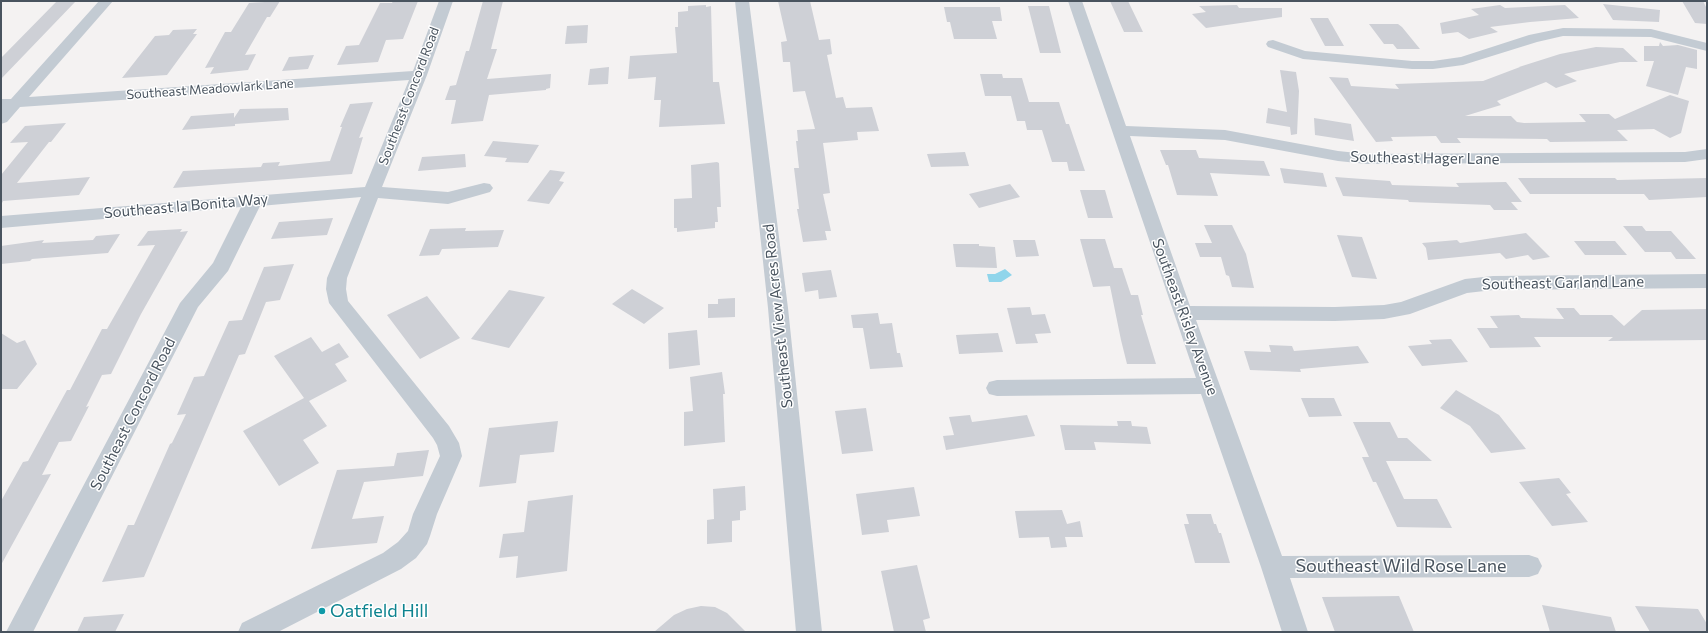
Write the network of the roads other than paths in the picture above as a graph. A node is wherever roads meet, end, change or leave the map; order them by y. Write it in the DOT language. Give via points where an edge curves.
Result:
graph roads {
  1 [pos="106,1"];
  2 [pos="446,1"];
  3 [pos="742,1"];
  4 [pos="1075,1"];
  5 [pos="1273,44"];
  6 [pos="1707,47"];
  7 [pos="419,75"];
  8 [pos="8,103"];
  9 [pos="1,119"];
  10 [pos="1120,131"];
  11 [pos="1707,154"];
  12 [pos="484,188"];
  13 [pos="372,192"];
  14 [pos="253,201"];
  15 [pos="1,222"];
  16 [pos="1707,281"];
  17 [pos="1183,313"];
  18 [pos="1209,386"];
  19 [pos="997,388"];
  20 [pos="1274,566"];
  21 [pos="1528,566"];
  22 [pos="20,632"];
  23 [pos="252,632"];
  24 [pos="809,632"];
  25 [pos="1295,632"];
  1 -- 8 [label="street"];
  2 -- 7 [label="street, Southeast Concord Road"];
  3 -- 24 [label="street, Southeast View Acres Road" via="778,308"];
  4 -- 10 [label="street, Southeast Risley Avenue"];
  5 -- 6 [label="street" via="1303,55 1433,65 1463,61 1534,38 1563,32 1651,33"];
  7 -- 8 [label="street, Southeast Meadowlark Lane"];
  7 -- 13 [label="street, Southeast Concord Road"];
  8 -- 9 [label="street"];
  10 -- 11 [label="street, Southeast Hager Lane" via="1225,135 1367,159 1685,157"];
  10 -- 17 [label="street, Southeast Risley Avenue"];
  12 -- 13 [label="street, Southeast la Bonita Way" via="448,198"];
  13 -- 14 [label="street, Southeast la Bonita Way"];
  13 -- 23 [label="street, Southeast Concord Road" via="337,278 339,303 441,432 448,443 450,456 418,536 407,550 392,562"];
  14 -- 15 [label="street, Southeast la Bonita Way"];
  14 -- 22 [label="street, Southeast Concord Road" via="221,266 190,303"];
  16 -- 17 [label="street, Southeast Garland Lane" via="1493,283 1465,286 1403,309 1384,312"];
  17 -- 18 [label="street, Southeast Risley Avenue"];
  18 -- 19 [label="street"];
  18 -- 20 [label="street, Southeast Risley Avenue"];
  20 -- 21 [label="street, Southeast Wild Rose Lane"];
  20 -- 25 [label="street, Southeast Risley Avenue"];
}
